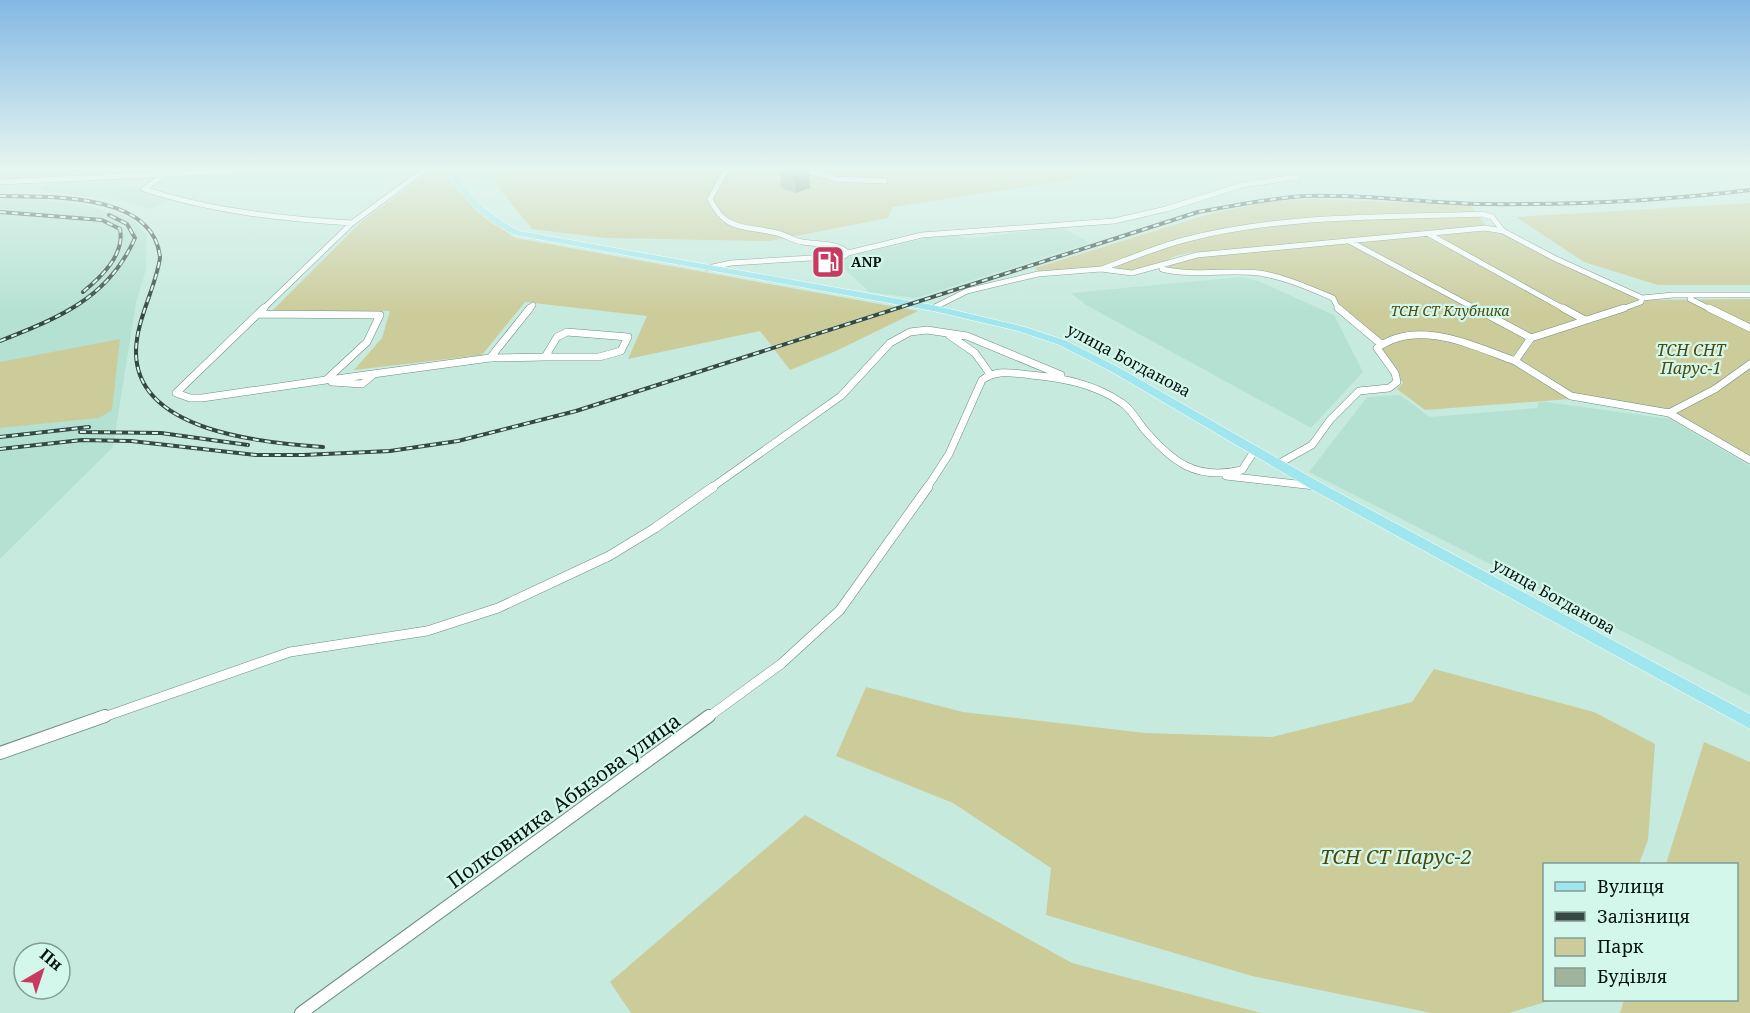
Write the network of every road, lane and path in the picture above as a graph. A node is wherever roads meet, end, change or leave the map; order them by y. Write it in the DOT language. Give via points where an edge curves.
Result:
graph roads {
  1 [pos="282,217"];
  2 [pos="360,217"];
  3 [pos="492,217"];
  4 [pos="721,217"];
  5 [pos="1127,217"];
  6 [pos="1405,217"];
  7 [pos="1492,217"];
  8 [pos="352,223"];
  9 [pos="1503,231"];
  10 [pos="1427,233"];
  11 [pos="1348,241"];
  12 [pos="848,253"];
  13 [pos="708,268"];
  14 [pos="1101,269"];
  15 [pos="1162,269"];
  16 [pos="1750,295"];
  17 [pos="1687,297"];
  18 [pos="1642,298"];
  19 [pos="533,305"];
  20 [pos="933,308"];
  21 [pos="258,314"];
  22 [pos="1585,320"];
  23 [pos="1750,328"];
  24 [pos="944,332"];
  25 [pos="1531,338"];
  26 [pos="1381,344"];
  27 [pos="545,357"];
  28 [pos="490,358"];
  29 [pos="1515,361"];
  30 [pos="1750,364"];
  31 [pos="990,374"];
  32 [pos="1070,379"];
  33 [pos="326,380"];
  34 [pos="1669,413"];
  35 [pos="1255,450"];
  36 [pos="1750,460"];
  37 [pos="1278,464"];
  38 [pos="1220,475"];
  39 [pos="1316,486"];
  40 [pos="1750,722"];
  41 [pos="0,753"];
  42 [pos="301,1013"];
  1 -- 8 [label="street"];
  2 -- 8 [label="street"];
  3 -- 13 [label="main road, улица Богданова" via="518,233"];
  4 -- 12 [label="street" via="744,230 837,246"];
  5 -- 12 [label="street" via="922,235"];
  6 -- 14 [label="street" via="1242,228 1184,240"];
  7 -- 9 [label="street"];
  8 -- 21 [label="street"];
  9 -- 10 [label="street" via="1476,228"];
  9 -- 18 [label="street"];
  10 -- 11 [label="street"];
  10 -- 22 [label="street"];
  11 -- 15 [label="street" via="1197,255 1168,263"];
  11 -- 25 [label="street"];
  12 -- 13 [label="street"];
  13 -- 20 [label="main road, улица Богданова"];
  14 -- 15 [label="street" via="1130,273"];
  14 -- 20 [label="street" via="1050,273 990,285 944,299"];
  15 -- 26 [label="street" via="1182,274 1257,273 1292,281 1333,298 1339,310"];
  16 -- 17 [label="street"];
  17 -- 18 [label="street"];
  17 -- 23 [label="street"];
  18 -- 22 [label="street" via="1634,305"];
  19 -- 28 [label="street"];
  20 -- 35 [label="main road, улица Богданова" via="1063,343"];
  21 -- 33 [label="street" via="380,315 375,329 345,365"];
  21 -- 33 [label="street" via="176,393 202,398"];
  22 -- 25 [label="street"];
  24 -- 31 [label="street" via="975,353"];
  24 -- 32 [label="street" via="981,341"];
  24 -- 41 [label="street" via="910,332 896,339 843,395 655,528 598,561 520,598 435,629 290,652"];
  25 -- 29 [label="street"];
  26 -- 29 [label="street" via="1388,339 1437,334"];
  26 -- 37 [label="street" via="1377,348 1397,382 1389,388 1359,391 1312,445"];
  27 -- 27 [label="street" via="557,337 567,332 628,337 621,351 599,357"];
  27 -- 28 [label="street"];
  28 -- 33 [label="street" via="374,374 362,384"];
  29 -- 34 [label="street" via="1571,396"];
  30 -- 34 [label="street"];
  31 -- 32 [label="street" via="1007,372"];
  31 -- 42 [label="street, Полковника Абызова улица" via="982,380 949,454 932,481 840,610 769,673"];
  32 -- 38 [label="street" via="1124,404 1164,453 1185,465"];
  34 -- 36 [label="street"];
  35 -- 37 [label="main road, улица Богданова"];
  35 -- 38 [label="street" via="1242,470"];
  37 -- 39 [label="main road, улица Богданова"];
  38 -- 39 [label="street"];
  39 -- 40 [label="main road, улица Богданова"];
}
